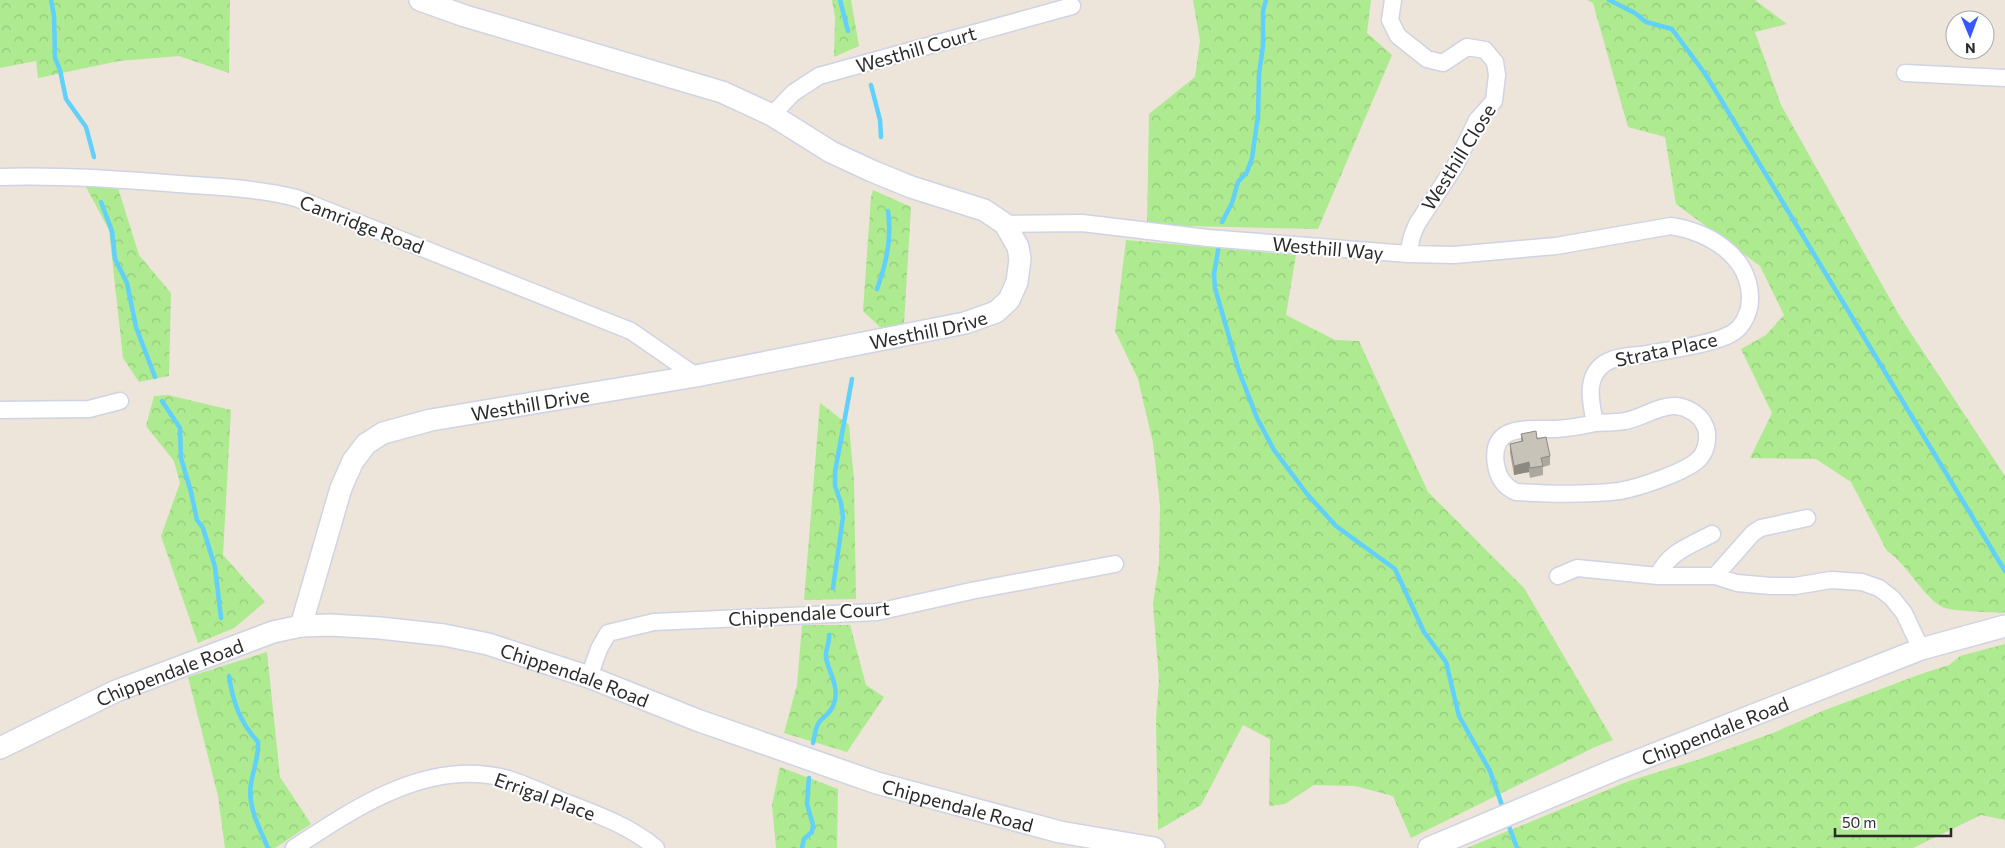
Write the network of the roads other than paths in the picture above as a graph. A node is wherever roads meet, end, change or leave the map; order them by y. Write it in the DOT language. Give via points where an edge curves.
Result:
graph roads {
  1 [pos="420,0"];
  2 [pos="1393,0"];
  3 [pos="1072,6"];
  4 [pos="1905,73"];
  5 [pos="2005,78"];
  6 [pos="772,115"];
  7 [pos="0,176"];
  8 [pos="1005,224"];
  9 [pos="1650,229"];
  10 [pos="1408,254"];
  11 [pos="696,376"];
  12 [pos="120,401"];
  13 [pos="0,410"];
  14 [pos="1595,423"];
  15 [pos="1807,518"];
  16 [pos="1712,534"];
  17 [pos="1115,564"];
  18 [pos="1558,576"];
  19 [pos="1658,576"];
  20 [pos="1716,576"];
  21 [pos="301,626"];
  22 [pos="2005,626"];
  23 [pos="1921,649"];
  24 [pos="589,677"];
  25 [pos="0,748"];
  26 [pos="1059,840"];
  27 [pos="294,848"];
  28 [pos="656,848"];
  29 [pos="1154,848"];
  30 [pos="1429,848"];
  1 -- 6 [label="street, Westhill Drive" via="700,85"];
  2 -- 10 [label="street, Westhill Close" via="1390,20 1398,36 1427,59 1443,63 1467,47 1485,50 1495,62 1497,74 1494,101 1477,120 1455,166 1420,218"];
  3 -- 6 [label="street, Westhill Court" via="819,76 793,93"];
  4 -- 5 [label="street"];
  6 -- 8 [label="street, Westhill Drive" via="831,152 911,187 984,210"];
  7 -- 11 [label="street, Camridge Road" via="120,179 248,189 296,198 631,331"];
  8 -- 10 [label="street, Westhill Way" via="1082,223 1208,238"];
  8 -- 11 [label="street, Westhill Drive" via="1018,247 1020,259 1017,282 1009,300 996,312 965,323"];
  9 -- 10 [label="street, Westhill Way" via="1510,251"];
  9 -- 14 [label="street, Strata Place" via="1671,226 1689,229 1720,244 1744,271 1750,292 1747,313 1734,332 1722,338 1605,363 1590,385"];
  11 -- 21 [label="street, Westhill Drive" via="431,420 383,433 366,444 353,461 341,488"];
  12 -- 13 [label="street" via="89,409"];
  14 -- 14 [label="street" via="1626,421 1677,406 1701,419 1707,432 1706,445 1700,458 1692,465 1621,490 1516,492 1498,474 1496,450 1508,433 1522,428 1564,428"];
  15 -- 20 [label="street" via="1761,528 1753,533"];
  16 -- 19 [label="street" via="1677,552 1667,560"];
  17 -- 24 [label="street, Chippendale Court" via="877,612 654,622 608,633"];
  18 -- 19 [label="street" via="1577,568"];
  19 -- 20 [label="street"];
  20 -- 23 [label="street" via="1737,583 1795,586 1830,580 1862,582 1879,588 1904,613"];
  21 -- 24 [label="street, Chippendale Road" via="330,624 444,635 488,644"];
  21 -- 25 [label="street, Chippendale Road" via="273,632 116,691"];
  22 -- 23 [label="street, Chippendale Road"];
  23 -- 30 [label="street, Chippendale Road" via="1614,770"];
  24 -- 26 [label="street, Chippendale Road" via="698,720 878,783"];
  26 -- 29 [label="street, Chippendale Road"];
  27 -- 28 [label="street, Errigal Place" via="377,797 424,779 477,775 508,779 580,808 617,824"];
}
